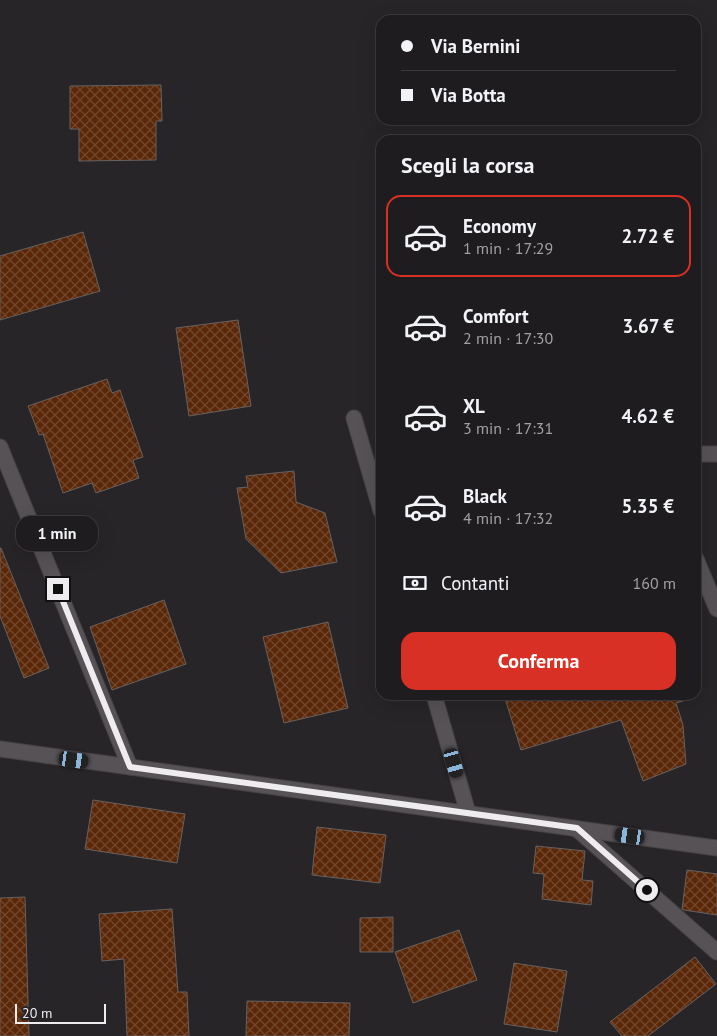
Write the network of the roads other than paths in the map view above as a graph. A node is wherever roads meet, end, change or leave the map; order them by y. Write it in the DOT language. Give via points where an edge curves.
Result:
graph roads {
  1 [pos="354,418"];
  2 [pos="0,447"];
  3 [pos="701,454"];
  4 [pos="717,454"];
  5 [pos="376,494"];
  6 [pos="701,570"];
  7 [pos="717,608"];
  8 [pos="435,700"];
  9 [pos="0,749"];
  10 [pos="130,767"];
  11 [pos="468,813"];
  12 [pos="577,828"];
  13 [pos="717,848"];
  14 [pos="717,952"];
  1 -- 5 [label="street"];
  2 -- 10 [label="street"];
  3 -- 4 [label="street"];
  6 -- 7 [label="street"];
  8 -- 11 [label="street"];
  9 -- 10 [label="street"];
  10 -- 11 [label="street"];
  11 -- 12 [label="street"];
  12 -- 13 [label="street"];
  12 -- 14 [label="street"];
}
